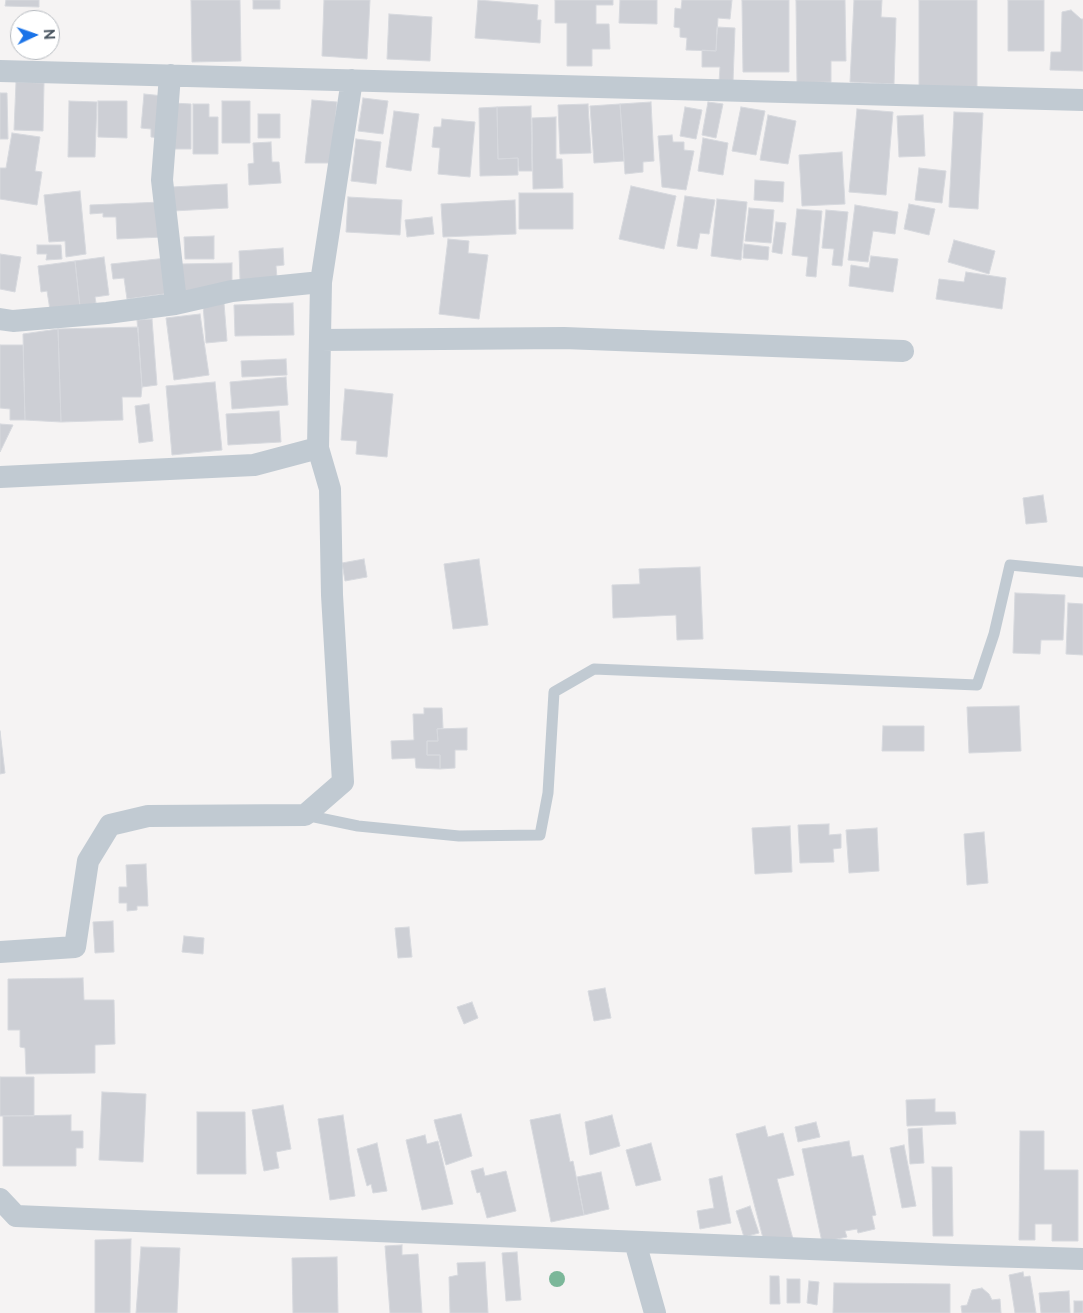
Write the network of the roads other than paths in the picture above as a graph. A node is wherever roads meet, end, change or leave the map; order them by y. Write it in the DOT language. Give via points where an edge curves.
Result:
graph roads {
  1 [pos="0,71"];
  2 [pos="170,76"];
  3 [pos="352,80"];
  4 [pos="1083,100"];
  5 [pos="322,282"];
  6 [pos="174,304"];
  7 [pos="0,319"];
  8 [pos="320,340"];
  9 [pos="902,351"];
  10 [pos="318,448"];
  11 [pos="0,477"];
  12 [pos="1083,572"];
  13 [pos="305,815"];
  14 [pos="0,952"];
  15 [pos="0,1199"];
  16 [pos="635,1242"];
  17 [pos="1083,1259"];
  18 [pos="655,1313"];
  1 -- 2 [label="street"];
  2 -- 3 [label="street"];
  2 -- 6 [label="street" via="162,180"];
  3 -- 4 [label="street"];
  3 -- 5 [label="street"];
  5 -- 6 [label="street" via="232,291"];
  5 -- 8 [label="street"];
  6 -- 7 [label="street" via="97,314 13,321"];
  8 -- 9 [label="street" via="564,338"];
  8 -- 10 [label="street"];
  10 -- 11 [label="street" via="254,466"];
  10 -- 13 [label="street" via="330,489 332,595 343,782"];
  12 -- 13 [label="lane" via="1010,565 994,634 977,685 594,669 554,692 548,793 540,835 459,836 358,826"];
  13 -- 14 [label="street" via="148,816 110,825 88,861 76,947"];
  15 -- 16 [label="street" via="16,1216"];
  16 -- 17 [label="street"];
  16 -- 18 [label="street"];
}
